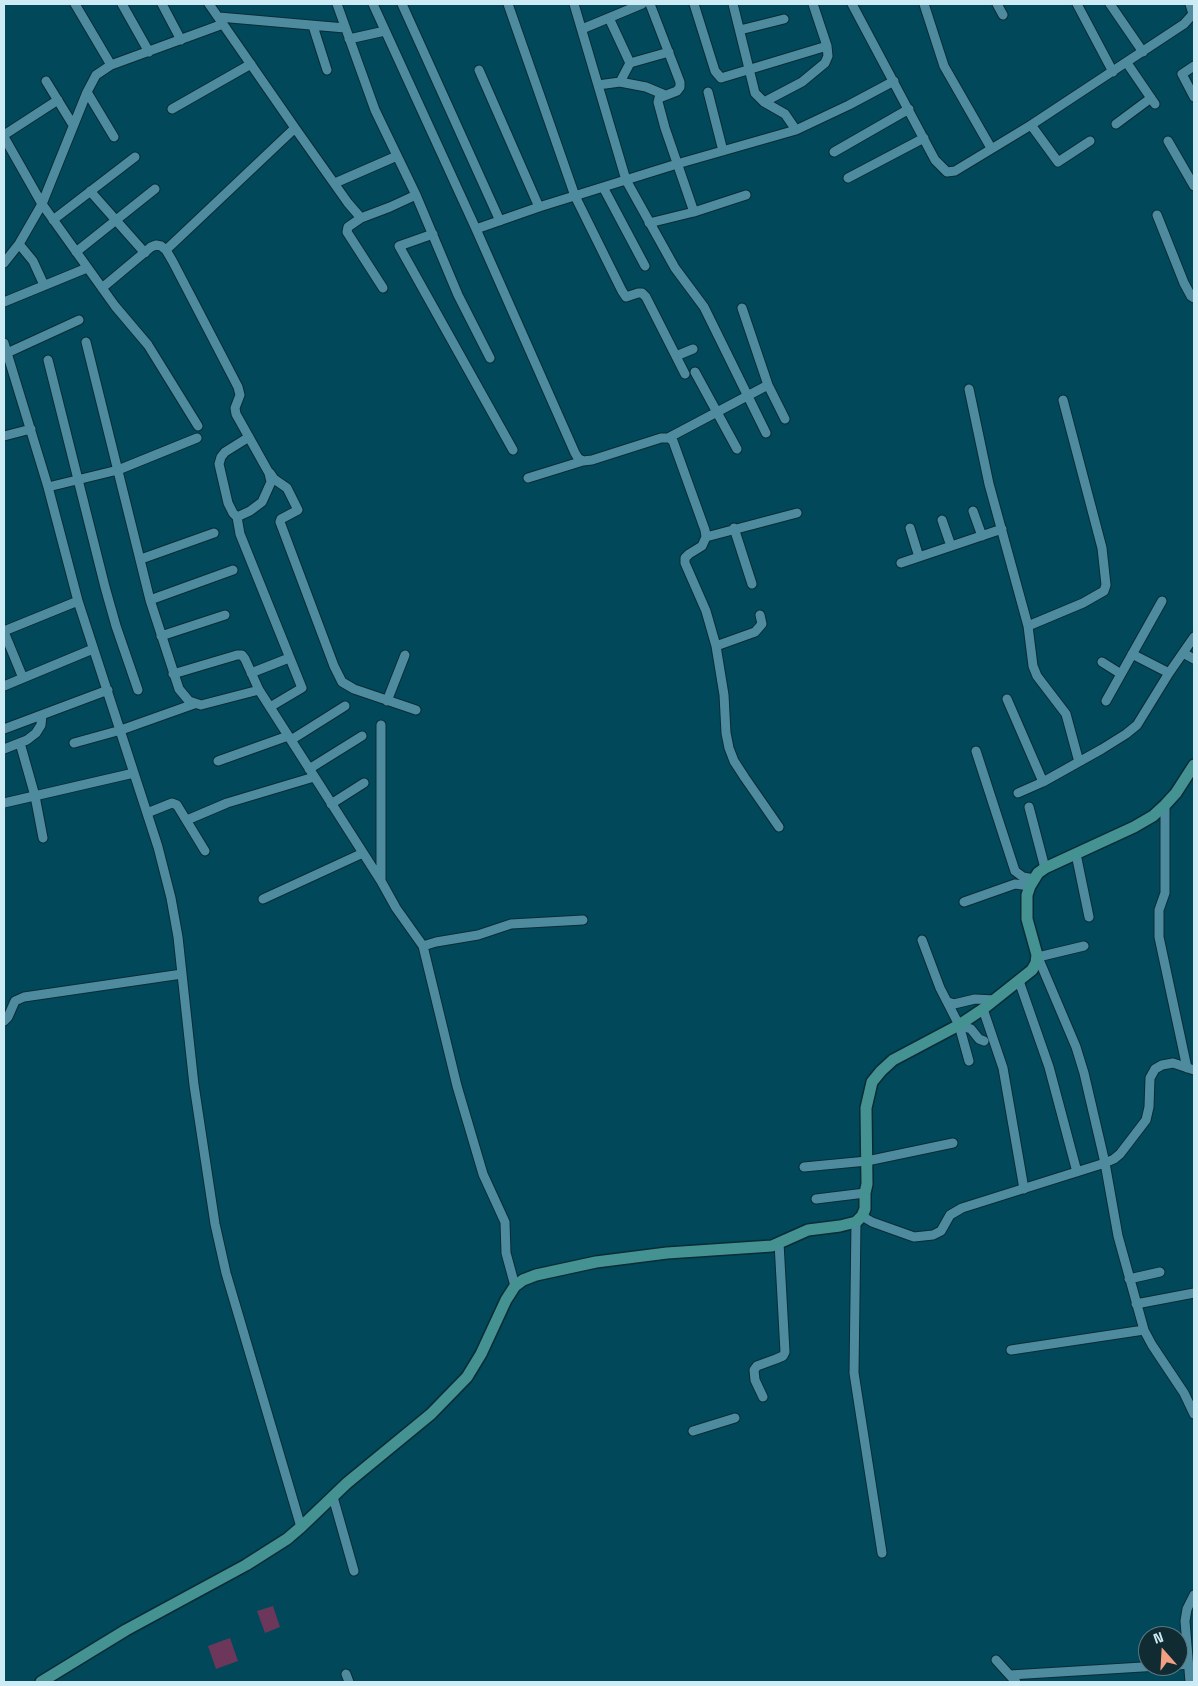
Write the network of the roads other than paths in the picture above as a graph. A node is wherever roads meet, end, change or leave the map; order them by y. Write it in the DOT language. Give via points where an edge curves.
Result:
graph roads {
  1 [pos="75,4"];
  2 [pos="122,4"];
  3 [pos="162,4"];
  4 [pos="209,4"];
  5 [pos="337,4"];
  6 [pos="373,4"];
  7 [pos="402,4"];
  8 [pos="508,4"];
  9 [pos="574,4"];
  10 [pos="642,4"];
  11 [pos="650,4"];
  12 [pos="694,4"];
  13 [pos="733,4"];
  14 [pos="813,4"];
  15 [pos="852,4"];
  16 [pos="924,4"];
  17 [pos="997,4"];
  18 [pos="1077,4"];
  19 [pos="1110,4"];
  20 [pos="1190,4"];
  21 [pos="1003,15"];
  22 [pos="609,18"];
  23 [pos="784,19"];
  24 [pos="221,20"];
  25 [pos="313,26"];
  26 [pos="345,28"];
  27 [pos="582,29"];
  28 [pos="740,30"];
  29 [pos="385,31"];
  30 [pos="349,39"];
  31 [pos="181,40"];
  32 [pos="827,46"];
  33 [pos="149,52"];
  34 [pos="669,52"];
  35 [pos="1143,52"];
  36 [pos="630,63"];
  37 [pos="1126,63"];
  38 [pos="251,64"];
  39 [pos="111,65"];
  40 [pos="1194,66"];
  41 [pos="327,70"];
  42 [pos="479,70"];
  43 [pos="748,70"];
  44 [pos="1113,72"];
  45 [pos="46,81"];
  46 [pos="894,81"];
  47 [pos="620,82"];
  48 [pos="598,85"];
  49 [pos="87,92"];
  50 [pos="708,92"];
  51 [pos="665,95"];
  52 [pos="1194,97"];
  53 [pos="58,100"];
  54 [pos="764,102"];
  55 [pos="172,109"];
  56 [pos="909,109"];
  57 [pos="1116,124"];
  58 [pos="73,125"];
  59 [pos="1031,125"];
  60 [pos="295,128"];
  61 [pos="796,130"];
  62 [pos="4,136"];
  63 [pos="114,137"];
  64 [pos="924,138"];
  65 [pos="1168,140"];
  66 [pos="1090,141"];
  67 [pos="991,148"];
  68 [pos="723,151"];
  69 [pos="834,152"];
  70 [pos="398,156"];
  71 [pos="135,157"];
  72 [pos="677,164"];
  73 [pos="848,178"];
  74 [pos="626,180"];
  75 [pos="336,183"];
  76 [pos="1194,186"];
  77 [pos="603,187"];
  78 [pos="155,189"];
  79 [pos="90,191"];
  80 [pos="416,194"];
  81 [pos="746,195"];
  82 [pos="575,196"];
  83 [pos="42,204"];
  84 [pos="540,207"];
  85 [pos="694,212"];
  86 [pos="1157,215"];
  87 [pos="361,218"];
  88 [pos="53,220"];
  89 [pos="116,220"];
  90 [pos="500,221"];
  91 [pos="649,223"];
  92 [pos="476,229"];
  93 [pos="433,234"];
  94 [pos="19,244"];
  95 [pos="166,250"];
  96 [pos="76,252"];
  97 [pos="145,252"];
  98 [pos="4,263"];
  99 [pos="645,266"];
  100 [pos="87,268"];
  101 [pos="44,285"];
  102 [pos="102,288"];
  103 [pos="383,288"];
  104 [pos="1194,298"];
  105 [pos="4,302"];
  106 [pos="742,308"];
  107 [pos="79,320"];
  108 [pos="86,342"];
  109 [pos="4,343"];
  110 [pos="693,349"];
  111 [pos="7,353"];
  112 [pos="676,356"];
  113 [pos="490,358"];
  114 [pos="48,360"];
  115 [pos="695,372"];
  116 [pos="685,374"];
  117 [pos="768,385"];
  118 [pos="969,389"];
  119 [pos="748,396"];
  120 [pos="1063,400"];
  121 [pos="717,412"];
  122 [pos="784,420"];
  123 [pos="198,426"];
  124 [pos="31,429"];
  125 [pos="766,432"];
  126 [pos="4,436"];
  127 [pos="249,437"];
  128 [pos="197,438"];
  129 [pos="668,438"];
  130 [pos="737,449"];
  131 [pos="512,450"];
  132 [pos="584,461"];
  133 [pos="118,470"];
  134 [pos="269,473"];
  135 [pos="528,478"];
  136 [pos="79,479"];
  137 [pos="48,487"];
  138 [pos="973,511"];
  139 [pos="797,513"];
  140 [pos="237,517"];
  141 [pos="942,520"];
  142 [pos="734,528"];
  143 [pos="910,528"];
  144 [pos="1002,529"];
  145 [pos="214,533"];
  146 [pos="982,536"];
  147 [pos="706,537"];
  148 [pos="951,546"];
  149 [pos="920,557"];
  150 [pos="141,559"];
  151 [pos="902,563"];
  152 [pos="232,570"];
  153 [pos="752,584"];
  154 [pos="150,600"];
  155 [pos="78,601"];
  156 [pos="1162,601"];
  157 [pos="225,615"];
  158 [pos="760,615"];
  159 [pos="1028,626"];
  160 [pos="4,632"];
  161 [pos="161,636"];
  162 [pos="1194,637"];
  163 [pos="716,646"];
  164 [pos="93,649"];
  165 [pos="1183,653"];
  166 [pos="1132,654"];
  167 [pos="405,655"];
  168 [pos="289,658"];
  169 [pos="1194,659"];
  170 [pos="1102,662"];
  171 [pos="251,673"];
  172 [pos="1169,673"];
  173 [pos="173,674"];
  174 [pos="1121,674"];
  175 [pos="23,678"];
  176 [pos="4,686"];
  177 [pos="108,690"];
  178 [pos="138,690"];
  179 [pos="259,690"];
  180 [pos="1007,699"];
  181 [pos="387,701"];
  182 [pos="1106,701"];
  183 [pos="194,704"];
  184 [pos="345,706"];
  185 [pos="270,707"];
  186 [pos="416,710"];
  187 [pos="42,715"];
  188 [pos="381,725"];
  189 [pos="4,729"];
  190 [pos="121,730"];
  191 [pos="362,736"];
  192 [pos="289,738"];
  193 [pos="20,743"];
  194 [pos="74,743"];
  195 [pos="4,749"];
  196 [pos="976,751"];
  197 [pos="218,761"];
  198 [pos="1078,762"];
  199 [pos="1194,765"];
  200 [pos="134,772"];
  201 [pos="311,773"];
  202 [pos="1043,782"];
  203 [pos="364,783"];
  204 [pos="1018,793"];
  205 [pos="35,796"];
  206 [pos="4,803"];
  207 [pos="331,804"];
  208 [pos="1165,805"];
  209 [pos="1029,807"];
  210 [pos="147,813"];
  211 [pos="187,820"];
  212 [pos="779,827"];
  213 [pos="43,838"];
  214 [pos="205,851"];
  215 [pos="363,853"];
  216 [pos="1076,854"];
  217 [pos="1044,868"];
  218 [pos="381,881"];
  219 [pos="1032,882"];
  220 [pos="263,899"];
  221 [pos="964,902"];
  222 [pos="1089,917"];
  223 [pos="583,920"];
  224 [pos="922,940"];
  225 [pos="423,946"];
  226 [pos="1084,946"];
  227 [pos="1038,956"];
  228 [pos="182,974"];
  229 [pos="1019,982"];
  230 [pos="994,1000"];
  231 [pos="948,1002"];
  232 [pos="983,1009"];
  233 [pos="4,1021"];
  234 [pos="959,1025"];
  235 [pos="984,1041"];
  236 [pos="969,1061"];
  237 [pos="1190,1069"];
  238 [pos="953,1143"];
  239 [pos="867,1161"];
  240 [pos="1104,1163"];
  241 [pos="804,1167"];
  242 [pos="1077,1172"];
  243 [pos="1024,1189"];
  244 [pos="864,1193"];
  245 [pos="816,1199"];
  246 [pos="859,1219"];
  247 [pos="779,1243"];
  248 [pos="1160,1272"];
  249 [pos="1129,1279"];
  250 [pos="516,1286"];
  251 [pos="1194,1293"];
  252 [pos="1136,1304"];
  253 [pos="1144,1330"];
  254 [pos="1011,1350"];
  255 [pos="763,1397"];
  256 [pos="1194,1414"];
  257 [pos="735,1418"];
  258 [pos="692,1431"];
  259 [pos="333,1497"];
  260 [pos="301,1527"];
  261 [pos="882,1553"];
  262 [pos="354,1571"];
  263 [pos="1194,1595"];
  264 [pos="996,1660"];
  265 [pos="1189,1664"];
  266 [pos="1138,1668"];
  267 [pos="1013,1679"];
  268 [pos="41,1682"];
  269 [pos="1190,1682"];
  1 -- 39 [label="street"];
  2 -- 33 [label="street"];
  3 -- 31 [label="street"];
  4 -- 24 [label="street"];
  5 -- 26 [label="street"];
  6 -- 29 [label="street"];
  7 -- 90 [label="street"];
  8 -- 82 [label="street"];
  9 -- 27 [label="street"];
  10 -- 22 [label="street"];
  11 -- 34 [label="street"];
  12 -- 43 [label="street" via="718,76 726,78"];
  13 -- 28 [label="street"];
  14 -- 32 [label="street"];
  15 -- 46 [label="street"];
  16 -- 67 [label="street" via="944,66"];
  17 -- 21 [label="street"];
  18 -- 44 [label="street"];
  19 -- 35 [label="street"];
  20 -- 35 [label="street" via="1193,14 1190,18"];
  22 -- 27 [label="street"];
  22 -- 36 [label="street"];
  23 -- 28 [label="street"];
  24 -- 25 [label="street"];
  24 -- 31 [label="street"];
  24 -- 38 [label="street"];
  25 -- 26 [label="street"];
  25 -- 41 [label="street"];
  26 -- 30 [label="street"];
  27 -- 48 [label="street"];
  28 -- 43 [label="street"];
  29 -- 30 [label="street"];
  29 -- 92 [label="street"];
  30 -- 70 [label="street" via="375,110"];
  31 -- 33 [label="street"];
  32 -- 43 [label="street"];
  32 -- 54 [label="street" via="825,62 813,73"];
  33 -- 39 [label="street"];
  34 -- 36 [label="street"];
  34 -- 51 [label="street" via="680,87"];
  35 -- 37 [label="street"];
  36 -- 47 [label="street"];
  37 -- 44 [label="street"];
  37 -- 57 [label="street" via="1153,101"];
  38 -- 55 [label="street"];
  38 -- 60 [label="street"];
  39 -- 49 [label="street" via="96,76"];
  40 -- 52 [label="street" via="1182,74"];
  42 -- 84 [label="street"];
  43 -- 54 [label="street" via="755,93"];
  44 -- 59 [label="street"];
  45 -- 53 [label="street"];
  46 -- 56 [label="street"];
  46 -- 61 [label="street"];
  47 -- 48 [label="street"];
  47 -- 51 [label="street"];
  48 -- 74 [label="street"];
  49 -- 58 [label="street"];
  49 -- 63 [label="street"];
  50 -- 68 [label="street"];
  51 -- 72 [label="street" via="658,102"];
  53 -- 58 [label="street"];
  53 -- 62 [label="street"];
  54 -- 61 [label="street" via="785,114"];
  56 -- 64 [label="street"];
  56 -- 69 [label="street"];
  58 -- 83 [label="street"];
  59 -- 66 [label="street" via="1058,162"];
  59 -- 67 [label="street"];
  60 -- 75 [label="street"];
  60 -- 95 [label="street"];
  61 -- 68 [label="street"];
  62 -- 83 [label="street"];
  64 -- 67 [label="street" via="935,160 947,172 955,171"];
  64 -- 73 [label="street"];
  65 -- 76 [label="street"];
  68 -- 72 [label="street"];
  70 -- 75 [label="street"];
  70 -- 80 [label="street"];
  71 -- 79 [label="street"];
  72 -- 74 [label="street"];
  72 -- 85 [label="street"];
  74 -- 77 [label="street"];
  74 -- 91 [label="street"];
  75 -- 87 [label="street"];
  77 -- 82 [label="street"];
  77 -- 99 [label="street"];
  78 -- 89 [label="street"];
  79 -- 88 [label="street"];
  79 -- 89 [label="street"];
  80 -- 87 [label="street"];
  80 -- 93 [label="street"];
  81 -- 85 [label="street"];
  82 -- 84 [label="street"];
  82 -- 112 [label="street" via="622,291 626,297 638,293 646,297"];
  83 -- 88 [label="street"];
  83 -- 94 [label="street"];
  84 -- 90 [label="street"];
  85 -- 91 [label="street"];
  86 -- 104 [label="street" via="1184,283"];
  87 -- 103 [label="street" via="348,227 347,232"];
  88 -- 96 [label="street"];
  89 -- 96 [label="street"];
  89 -- 97 [label="street"];
  90 -- 92 [label="street"];
  91 -- 119 [label="street" via="675,268 704,307"];
  92 -- 132 [label="street" via="575,453"];
  93 -- 113 [label="street" via="458,295"];
  93 -- 131 [label="street" via="399,246"];
  94 -- 98 [label="street"];
  94 -- 101 [label="street" via="33,261"];
  95 -- 97 [label="street" via="156,245"];
  95 -- 127 [label="street" via="238,388 240,395 236,414"];
  96 -- 100 [label="street"];
  97 -- 102 [label="street"];
  100 -- 101 [label="street"];
  100 -- 102 [label="street"];
  101 -- 105 [label="street"];
  102 -- 123 [label="street" via="148,345"];
  106 -- 117 [label="street"];
  107 -- 111 [label="street"];
  108 -- 133 [label="street"];
  109 -- 111 [label="street"];
  110 -- 112 [label="street"];
  111 -- 124 [label="street"];
  112 -- 116 [label="street"];
  114 -- 136 [label="street"];
  115 -- 121 [label="street"];
  117 -- 119 [label="street"];
  117 -- 122 [label="street"];
  118 -- 144 [label="street"];
  119 -- 121 [label="street"];
  119 -- 125 [label="street"];
  120 -- 159 [label="street" via="1102,548 1106,585 1104,591 1083,604"];
  121 -- 129 [label="street"];
  121 -- 130 [label="street"];
  124 -- 126 [label="street"];
  124 -- 137 [label="street"];
  127 -- 134 [label="street"];
  127 -- 140 [label="street" via="221,457 228,503"];
  128 -- 133 [label="street"];
  129 -- 132 [label="street"];
  129 -- 147 [label="street" via="673,441"];
  132 -- 135 [label="street"];
  133 -- 136 [label="street"];
  133 -- 150 [label="street"];
  134 -- 140 [label="street" via="271,482 262,502"];
  134 -- 181 [label="street" via="287,488 298,510 281,518 280,522 338,674 347,686"];
  136 -- 137 [label="street"];
  136 -- 178 [label="street" via="114,618"];
  137 -- 155 [label="street"];
  138 -- 146 [label="street"];
  139 -- 142 [label="street"];
  140 -- 168 [label="street" via="240,534"];
  141 -- 148 [label="street"];
  142 -- 147 [label="street"];
  142 -- 153 [label="street"];
  143 -- 149 [label="street"];
  144 -- 146 [label="street"];
  144 -- 159 [label="street"];
  145 -- 150 [label="street"];
  146 -- 148 [label="street"];
  147 -- 163 [label="street" via="702,546 685,558 685,563 706,611"];
  148 -- 149 [label="street"];
  149 -- 151 [label="street"];
  150 -- 154 [label="street"];
  152 -- 154 [label="street"];
  154 -- 161 [label="street"];
  155 -- 160 [label="street"];
  155 -- 164 [label="street"];
  156 -- 166 [label="street"];
  157 -- 161 [label="street"];
  158 -- 163 [label="street" via="762,624 755,632"];
  159 -- 198 [label="street" via="1033,666 1066,714"];
  160 -- 175 [label="street"];
  161 -- 173 [label="street"];
  162 -- 165 [label="street"];
  163 -- 212 [label="street" via="729,748 734,761"];
  164 -- 175 [label="street"];
  164 -- 177 [label="street"];
  165 -- 169 [label="street"];
  165 -- 172 [label="street"];
  166 -- 172 [label="street"];
  166 -- 174 [label="street"];
  167 -- 181 [label="street"];
  168 -- 171 [label="street"];
  168 -- 185 [label="street" via="302,688"];
  170 -- 174 [label="street"];
  171 -- 173 [label="street" via="245,658 237,655"];
  171 -- 179 [label="street"];
  172 -- 198 [label="street" via="1137,725"];
  173 -- 183 [label="street" via="182,695"];
  174 -- 182 [label="street"];
  175 -- 176 [label="street"];
  177 -- 187 [label="street"];
  177 -- 190 [label="street"];
  179 -- 183 [label="street"];
  179 -- 185 [label="street"];
  180 -- 202 [label="street"];
  181 -- 186 [label="street"];
  183 -- 190 [label="street"];
  184 -- 192 [label="street"];
  185 -- 192 [label="street"];
  187 -- 189 [label="street"];
  187 -- 193 [label="street" via="36,733"];
  188 -- 218 [label="street"];
  190 -- 194 [label="street"];
  190 -- 200 [label="street"];
  191 -- 201 [label="street"];
  192 -- 197 [label="street"];
  192 -- 201 [label="street"];
  193 -- 195 [label="street"];
  193 -- 205 [label="street"];
  196 -- 219 [label="street" via="1015,871"];
  198 -- 202 [label="street"];
  199 -- 208 [label="street"];
  200 -- 205 [label="street"];
  200 -- 210 [label="street"];
  201 -- 207 [label="street"];
  201 -- 211 [label="street"];
  202 -- 204 [label="street"];
  203 -- 207 [label="street"];
  205 -- 206 [label="street"];
  205 -- 213 [label="street"];
  207 -- 215 [label="street"];
  208 -- 216 [label="street" via="1134,827"];
  208 -- 237 [label="street" via="1165,892 1159,910 1159,937"];
  209 -- 217 [label="street"];
  210 -- 211 [label="street" via="172,804 177,805"];
  210 -- 228 [label="street" via="172,898"];
  211 -- 214 [label="street"];
  215 -- 218 [label="street"];
  215 -- 220 [label="street"];
  216 -- 217 [label="street"];
  216 -- 222 [label="street"];
  217 -- 219 [label="street"];
  218 -- 225 [label="street"];
  219 -- 221 [label="street" via="1015,884"];
  219 -- 227 [label="street" via="1027,919"];
  223 -- 225 [label="street" via="511,924 478,935"];
  224 -- 231 [label="street"];
  225 -- 250 [label="street" via="457,1086 483,1174 505,1222 506,1253"];
  226 -- 227 [label="street"];
  227 -- 229 [label="street" via="1032,970"];
  227 -- 240 [label="street" via="1076,1047"];
  228 -- 233 [label="street" via="24,997 15,1001"];
  228 -- 260 [label="street" via="214,1224"];
  229 -- 230 [label="street"];
  229 -- 242 [label="street" via="1049,1067"];
  230 -- 231 [label="street"];
  230 -- 232 [label="street"];
  231 -- 234 [label="street"];
  232 -- 234 [label="street"];
  232 -- 243 [label="street" via="1003,1068"];
  234 -- 235 [label="street" via="971,1029"];
  234 -- 236 [label="street"];
  234 -- 239 [label="street" via="893,1060 872,1082 866,1108"];
  237 -- 240 [label="street" via="1173,1063 1155,1069 1150,1078 1146,1120 1120,1154"];
  238 -- 239 [label="street"];
  239 -- 241 [label="street"];
  239 -- 244 [label="street"];
  240 -- 242 [label="street"];
  240 -- 249 [label="street"];
  242 -- 243 [label="street"];
  243 -- 246 [label="street" via="955,1211 941,1231 933,1235 914,1237"];
  244 -- 245 [label="street"];
  244 -- 246 [label="street" via="865,1209"];
  246 -- 247 [label="street" via="840,1226 808,1230"];
  246 -- 261 [label="street" via="854,1373"];
  247 -- 250 [label="street" via="596,1262 536,1275"];
  247 -- 255 [label="street" via="785,1352 754,1370"];
  248 -- 249 [label="street"];
  249 -- 252 [label="street"];
  250 -- 259 [label="street" via="467,1377 432,1414 347,1482"];
  251 -- 252 [label="street"];
  252 -- 253 [label="street"];
  253 -- 254 [label="street"];
  253 -- 256 [label="street" via="1184,1392"];
  257 -- 258 [label="street"];
  259 -- 260 [label="street"];
  259 -- 262 [label="street"];
  260 -- 268 [label="street" via="246,1565 126,1630"];
  263 -- 265 [label="street" via="1184,1621"];
  264 -- 267 [label="street"];
  265 -- 269 [label="street"];
  266 -- 267 [label="street"];
}
